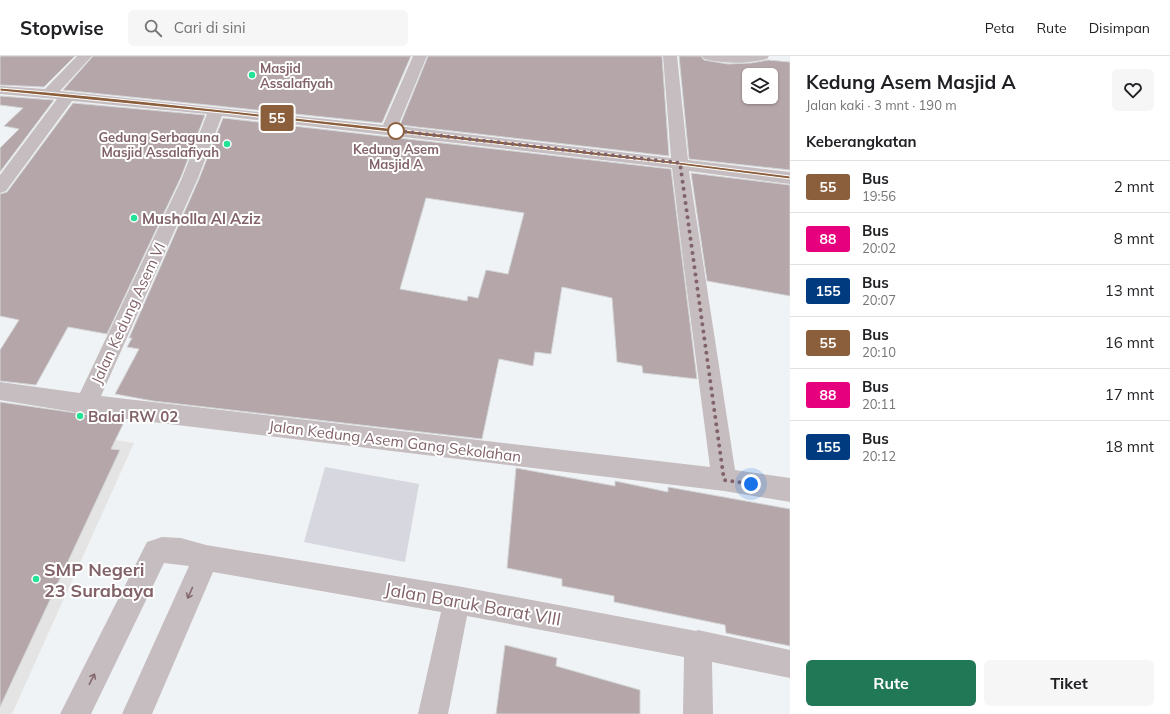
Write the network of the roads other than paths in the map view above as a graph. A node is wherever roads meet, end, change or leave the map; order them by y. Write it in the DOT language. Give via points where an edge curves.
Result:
graph roads {
  1 [pos="86,56"];
  2 [pos="420,56"];
  3 [pos="670,56"];
  4 [pos="709,56"];
  5 [pos="762,56"];
  6 [pos="0,90"];
  7 [pos="49,94"];
  8 [pos="68,95"];
  9 [pos="216,111"];
  10 [pos="390,130"];
  11 [pos="680,163"];
  12 [pos="790,178"];
  13 [pos="0,187"];
  14 [pos="0,392"];
  15 [pos="86,404"];
  16 [pos="724,480"];
  17 [pos="790,490"];
  18 [pos="206,558"];
  19 [pos="457,600"];
  20 [pos="698,644"];
  21 [pos="790,664"];
  22 [pos="75,714"];
  23 [pos="137,714"];
  24 [pos="433,714"];
  25 [pos="698,714"];
  1 -- 7 [label="street"];
  2 -- 10 [label="street"];
  3 -- 11 [label="street"];
  4 -- 5 [label="street" via="739,60"];
  6 -- 7 [label="street"];
  7 -- 8 [label="street"];
  8 -- 9 [label="street"];
  8 -- 13 [label="street"];
  9 -- 10 [label="street"];
  9 -- 15 [label="street, Jalan Kedung Asem VI" via="190,178"];
  10 -- 11 [label="street"];
  11 -- 12 [label="street"];
  11 -- 16 [label="street"];
  14 -- 15 [label="street, Jalan Kedung Asem Gang Sekolahan"];
  15 -- 16 [label="street, Jalan Kedung Asem Gang Sekolahan"];
  16 -- 17 [label="street, Jalan Kedung Asem Gang Sekolahan"];
  18 -- 19 [label="street, Jalan Baruk Barat VIII"];
  22 -- 18 [label="street, Jalan Baruk Barat VIII, one-way" via="156,551 171,549"];
  18 -- 23 [label="street, one-way"];
  19 -- 20 [label="street, Jalan Baruk Barat VIII"];
  19 -- 24 [label="street"];
  20 -- 21 [label="street, Jalan Baruk Barat VIII"];
  20 -- 25 [label="street"];
}
